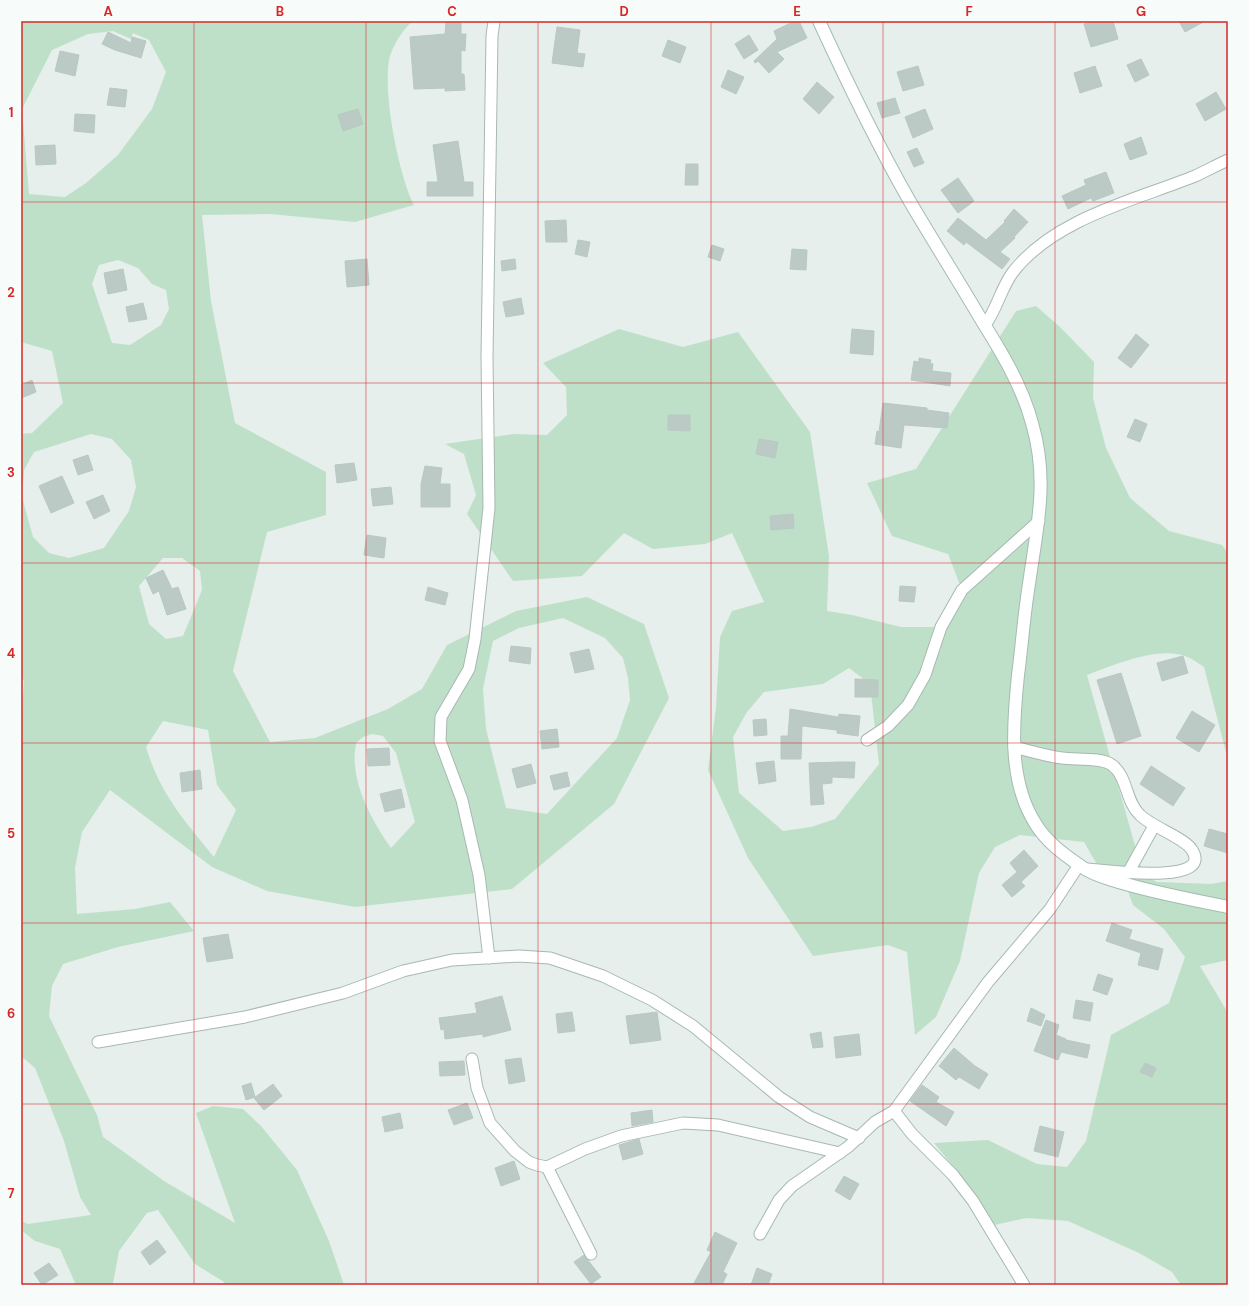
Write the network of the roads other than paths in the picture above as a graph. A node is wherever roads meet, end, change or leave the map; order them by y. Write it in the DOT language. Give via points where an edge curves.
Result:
graph roads {
  1 [pos="494,21"];
  2 [pos="819,21"];
  3 [pos="1228,160"];
  4 [pos="985,325"];
  5 [pos="1039,521"];
  6 [pos="868,740"];
  7 [pos="1014,747"];
  8 [pos="1154,826"];
  9 [pos="1081,866"];
  10 [pos="1128,874"];
  11 [pos="1228,907"];
  12 [pos="489,958"];
  13 [pos="98,1042"];
  14 [pos="472,1058"];
  15 [pos="894,1111"];
  16 [pos="859,1138"];
  17 [pos="840,1153"];
  18 [pos="547,1167"];
  19 [pos="760,1234"];
  20 [pos="591,1254"];
  21 [pos="1024,1285"];
  1 -- 12 [label="street" via="487,357 489,508 475,639 469,669 441,717 440,741 464,808 479,874"];
  2 -- 4 [label="main road" via="905,194"];
  3 -- 4 [label="street" via="1195,176 1102,211 1046,242 1013,272"];
  4 -- 5 [label="main road" via="1017,382 1032,421 1040,456 1042,486"];
  5 -- 6 [label="street" via="962,590 941,627 925,675 908,705 888,726"];
  5 -- 7 [label="main road" via="1014,708"];
  7 -- 8 [label="street" via="1061,758 1112,764 1119,773 1128,800 1139,814"];
  7 -- 9 [label="main road" via="1017,778 1034,822 1047,840"];
  8 -- 10 [label="street"];
  8 -- 10 [label="street" via="1191,848 1195,862 1192,867 1182,870 1159,874"];
  9 -- 10 [label="street"];
  9 -- 11 [label="main road" via="1134,887"];
  9 -- 15 [label="street" via="1050,909 988,982"];
  12 -- 13 [label="street" via="452,960 402,971 343,993 245,1017"];
  12 -- 16 [label="street" via="550,958 602,976 652,1000 693,1026 779,1097 810,1117"];
  14 -- 18 [label="street" via="477,1088 490,1124 522,1157 529,1162"];
  15 -- 16 [label="street" via="875,1122"];
  15 -- 21 [label="street" via="912,1134 953,1175 973,1201"];
  16 -- 17 [label="street"];
  17 -- 18 [label="street" via="718,1125 683,1123 622,1136 585,1149"];
  17 -- 19 [label="street" via="792,1186 779,1200"];
  18 -- 20 [label="street"];
}
